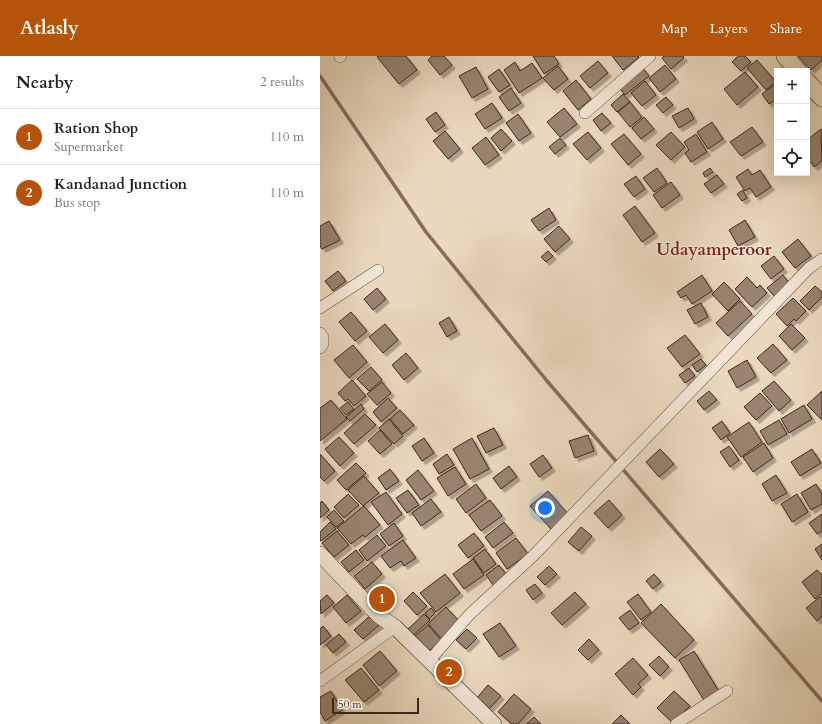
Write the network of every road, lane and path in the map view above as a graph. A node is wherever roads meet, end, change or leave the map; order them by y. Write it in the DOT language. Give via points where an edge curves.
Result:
graph roads {
  1 [pos="650,56"];
  2 [pos="785,56"];
  3 [pos="795,68"];
  4 [pos="810,84"];
  5 [pos="822,98"];
  6 [pos="585,113"];
  7 [pos="822,260"];
  8 [pos="378,270"];
  9 [pos="320,308"];
  10 [pos="320,333"];
  11 [pos="320,348"];
  12 [pos="320,554"];
  13 [pos="395,627"];
  14 [pos="428,661"];
  15 [pos="320,681"];
  16 [pos="727,691"];
  17 [pos="494,724"];
  18 [pos="676,724"];
  1 -- 6 [label="street"];
  2 -- 3 [label="main road"];
  4 -- 5 [label="main road"];
  7 -- 14 [label="street" via="809,268 533,556 469,615"];
  8 -- 9 [label="street"];
  10 -- 11 [label="street" via="324,344"];
  12 -- 13 [label="main road" via="379,616"];
  13 -- 14 [label="main road"];
  13 -- 15 [label="street"];
  14 -- 17 [label="main road"];
  16 -- 18 [label="street"];
}
